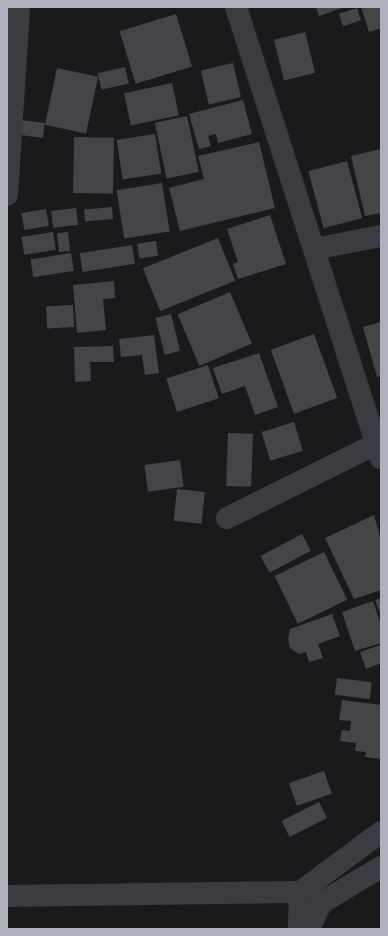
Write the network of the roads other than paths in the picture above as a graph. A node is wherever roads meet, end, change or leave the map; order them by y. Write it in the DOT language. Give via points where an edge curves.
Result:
graph roads {
  1 [pos="19,7"];
  2 [pos="236,7"];
  3 [pos="7,195"];
  4 [pos="381,236"];
  5 [pos="314,249"];
  6 [pos="379,451"];
  7 [pos="227,518"];
  8 [pos="381,832"];
  9 [pos="381,867"];
  10 [pos="300,892"];
  11 [pos="7,896"];
  12 [pos="299,929"];
  13 [pos="308,929"];
  1 -- 3 [label="street"];
  2 -- 5 [label="street"];
  4 -- 5 [label="street"];
  5 -- 6 [label="street"];
  6 -- 7 [label="street"];
  8 -- 10 [label="street"];
  9 -- 13 [label="street" via="321,903"];
  10 -- 11 [label="street"];
  10 -- 12 [label="street"];
}
